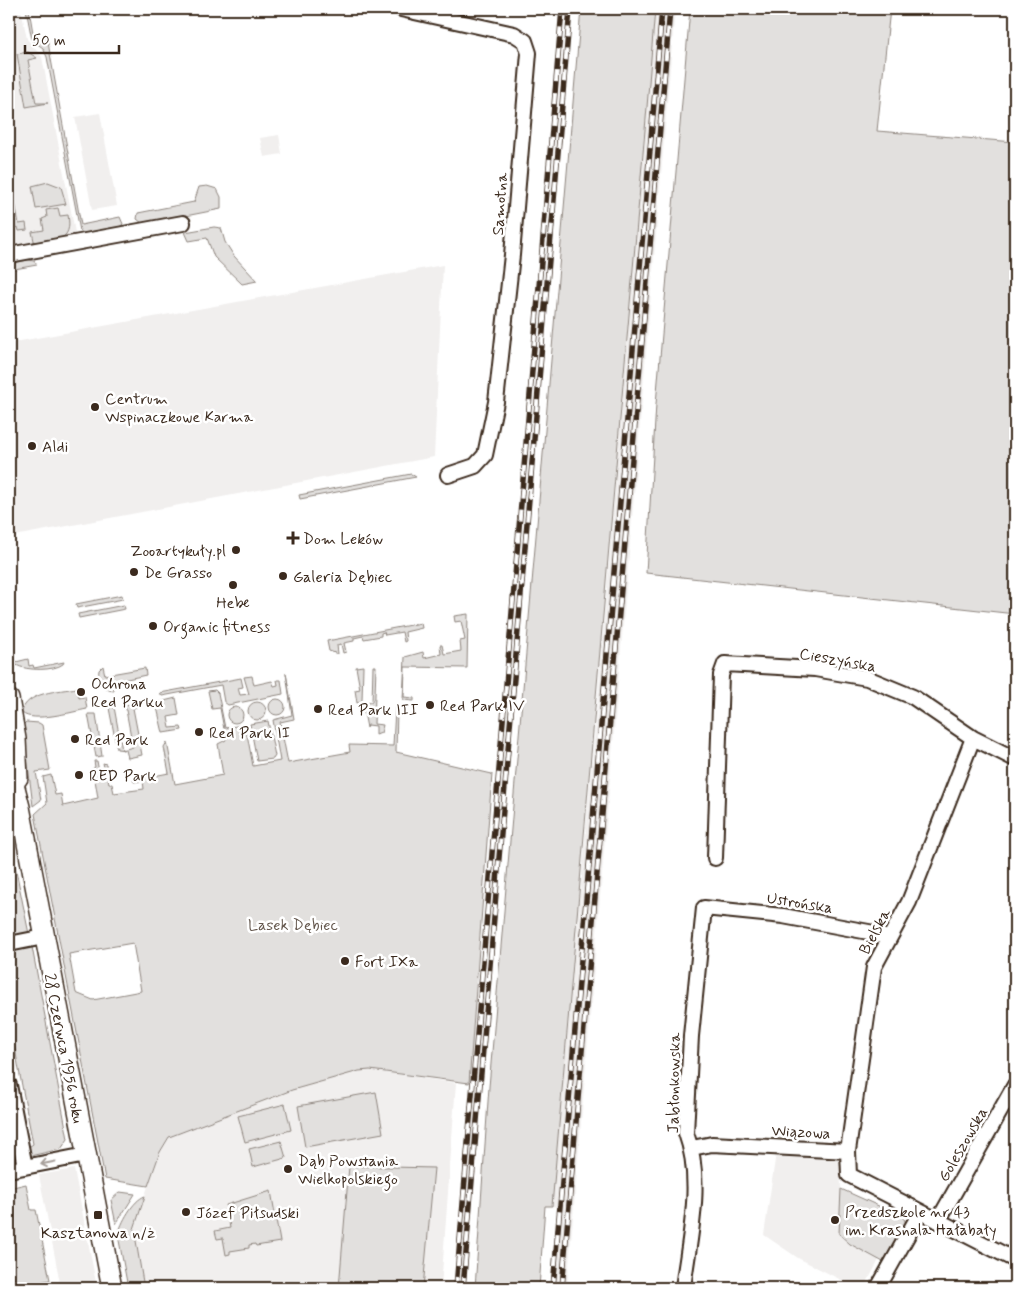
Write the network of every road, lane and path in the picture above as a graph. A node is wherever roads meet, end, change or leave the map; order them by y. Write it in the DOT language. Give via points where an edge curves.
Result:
graph roads {
  1 [pos="401,9"];
  2 [pos="183,223"];
  3 [pos="9,255"];
  4 [pos="448,475"];
  5 [pos="9,699"];
  6 [pos="973,738"];
  7 [pos="1015,759"];
  8 [pos="9,764"];
  9 [pos="20,807"];
  10 [pos="16,829"];
  11 [pos="715,858"];
  12 [pos="704,908"];
  13 [pos="44,937"];
  14 [pos="888,940"];
  15 [pos="9,944"];
  16 [pos="9,1085"];
  17 [pos="1015,1085"];
  18 [pos="692,1148"];
  19 [pos="848,1151"];
  20 [pos="86,1155"];
  21 [pos="25,1167"];
  22 [pos="9,1170"];
  23 [pos="920,1213"];
  24 [pos="938,1221"];
  25 [pos="1015,1260"];
  26 [pos="112,1288"];
  27 [pos="683,1288"];
  28 [pos="878,1288"];
  1 -- 4 [label="street, Samotna" via="514,34 525,41 529,53 496,402 485,455 475,466"];
  2 -- 3 [label="street"];
  5 -- 9 [label="street, 28 Czerwca 1956 roku" via="16,739"];
  6 -- 7 [label="street, Cieszyńska"];
  6 -- 11 [label="street, Cieszyńska" via="914,697 867,678 815,669 725,664 721,675"];
  6 -- 14 [label="street, Bielska" via="909,902"];
  8 -- 9 [label="street, 28 Czerwca 1956 roku"];
  9 -- 10 [label="street, 28 Czerwca 1956 roku"];
  10 -- 13 [label="street, 28 Czerwca 1956 roku"];
  12 -- 14 [label="street, Ustrońska" via="783,916 874,933"];
  12 -- 18 [label="street, Jabłonkowska" via="691,1036 686,1134"];
  13 -- 15 [label="street"];
  13 -- 20 [label="street, 28 Czerwca 1956 roku"];
  14 -- 19 [label="street, Bielska" via="874,967"];
  16 -- 21 [label="street"];
  17 -- 24 [label="street, Goleszowska"];
  18 -- 19 [label="street, Wiązowa" via="712,1144"];
  18 -- 27 [label="street, Jabłonkowska" via="695,1192"];
  19 -- 23 [label="street, Wiązowa" via="849,1175"];
  20 -- 21 [label="street, one-way"];
  20 -- 26 [label="street, 28 Czerwca 1956 roku"];
  21 -- 22 [label="street"];
  23 -- 24 [label="street, Wiązowa"];
  23 -- 28 [label="street"];
  24 -- 25 [label="street, Wiązowa"];
}
